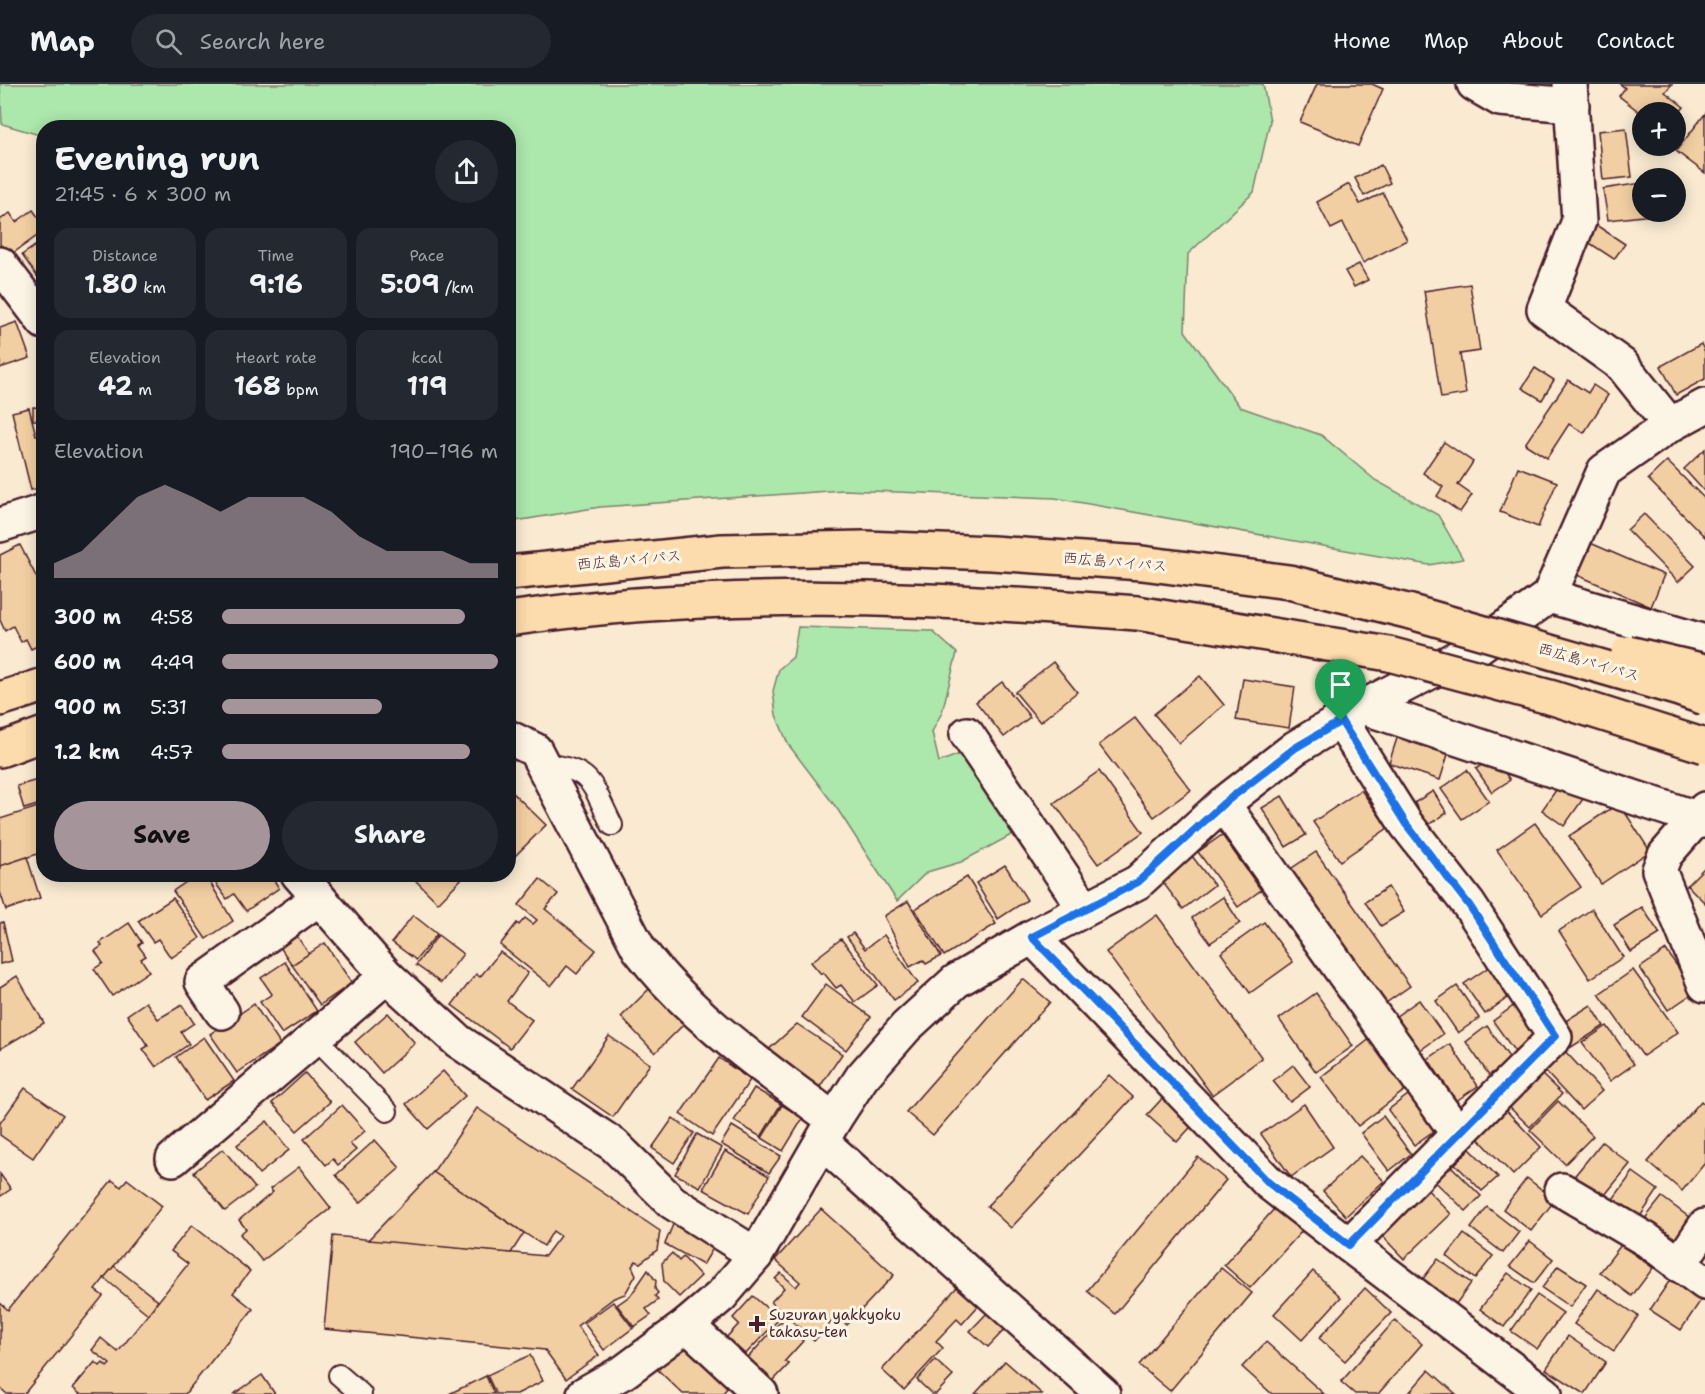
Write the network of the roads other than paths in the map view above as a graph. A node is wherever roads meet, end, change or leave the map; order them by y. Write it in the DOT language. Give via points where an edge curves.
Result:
graph roads {
  1 [pos="1474,84"];
  2 [pos="1571,95"];
  3 [pos="0,264"];
  4 [pos="36,311"];
  5 [pos="1705,406"];
  6 [pos="1670,424"];
  7 [pos="36,514"];
  8 [pos="0,525"];
  9 [pos="516,572"];
  10 [pos="1549,596"];
  11 [pos="1411,612"];
  12 [pos="516,618"];
  13 [pos="1705,642"];
  14 [pos="1705,671"];
  15 [pos="1705,698"];
  16 [pos="1352,714"];
  17 [pos="967,734"];
  18 [pos="36,736"];
  19 [pos="516,741"];
  20 [pos="1705,746"];
  21 [pos="0,750"];
  22 [pos="543,764"];
  23 [pos="1223,804"];
  24 [pos="1702,816"];
  25 [pos="612,825"];
  26 [pos="308,887"];
  27 [pos="1085,909"];
  28 [pos="1032,937"];
  29 [pos="387,976"];
  30 [pos="1705,985"];
  31 [pos="222,1012"];
  32 [pos="315,1038"];
  33 [pos="387,1111"];
  34 [pos="828,1131"];
  35 [pos="1458,1134"];
  36 [pos="173,1159"];
  37 [pos="1562,1190"];
  38 [pos="1705,1226"];
  39 [pos="1349,1245"];
  40 [pos="756,1255"];
  41 [pos="1692,1274"];
  42 [pos="687,1325"];
  43 [pos="339,1375"];
  44 [pos="361,1394"];
  45 [pos="584,1394"];
  46 [pos="761,1394"];
  47 [pos="1103,1394"];
  48 [pos="1545,1394"];
  1 -- 2 [label="street" via="1500,99"];
  2 -- 6 [label="street" via="1579,222 1544,309 1622,365"];
  3 -- 4 [label="street"];
  5 -- 6 [label="street"];
  6 -- 10 [label="street" via="1604,471"];
  7 -- 8 [label="street"];
  9 -- 11 [label="highway, 西広島バイパス" via="722,551 864,548 992,553 1142,562 1289,582"];
  10 -- 13 [label="street"];
  10 -- 16 [label="street" via="1478,646"];
  11 -- 14 [label="highway, bridge" via="1562,638"];
  11 -- 15 [label="highway, 西広島バイパス, bridge"];
  12 -- 20 [label="highway, bridge" via="575,609 711,599 855,597 987,601 1137,613 1389,654 1553,698"];
  16 -- 23 [label="street" via="1295,748"];
  16 -- 24 [label="street"];
  16 -- 35 [label="street" via="1406,824 1469,905 1555,1036"];
  17 -- 27 [label="street"];
  18 -- 21 [label="highway"];
  19 -- 22 [label="street" via="535,750"];
  22 -- 25 [label="lane" via="567,766 588,777"];
  22 -- 34 [label="street" via="639,950 660,976"];
  23 -- 27 [label="street" via="1138,882"];
  23 -- 35 [label="street"];
  24 -- 30 [label="street" via="1665,855 1659,870"];
  26 -- 29 [label="street"];
  26 -- 31 [label="street" via="202,982"];
  27 -- 28 [label="street"];
  28 -- 34 [label="street" via="956,981 906,1027 862,1077"];
  28 -- 39 [label="street" via="1269,1183"];
  29 -- 32 [label="street"];
  29 -- 40 [label="street" via="458,1041 614,1145 672,1202"];
  32 -- 33 [label="lane"];
  32 -- 36 [label="street"];
  34 -- 40 [label="street"];
  34 -- 47 [label="street"];
  35 -- 39 [label="street"];
  37 -- 41 [label="street" via="1647,1240"];
  38 -- 41 [label="street"];
  39 -- 48 [label="street"];
  40 -- 42 [label="street" via="721,1296"];
  42 -- 45 [label="street" via="625,1371"];
  42 -- 46 [label="street"];
  43 -- 44 [label="lane"];
}
